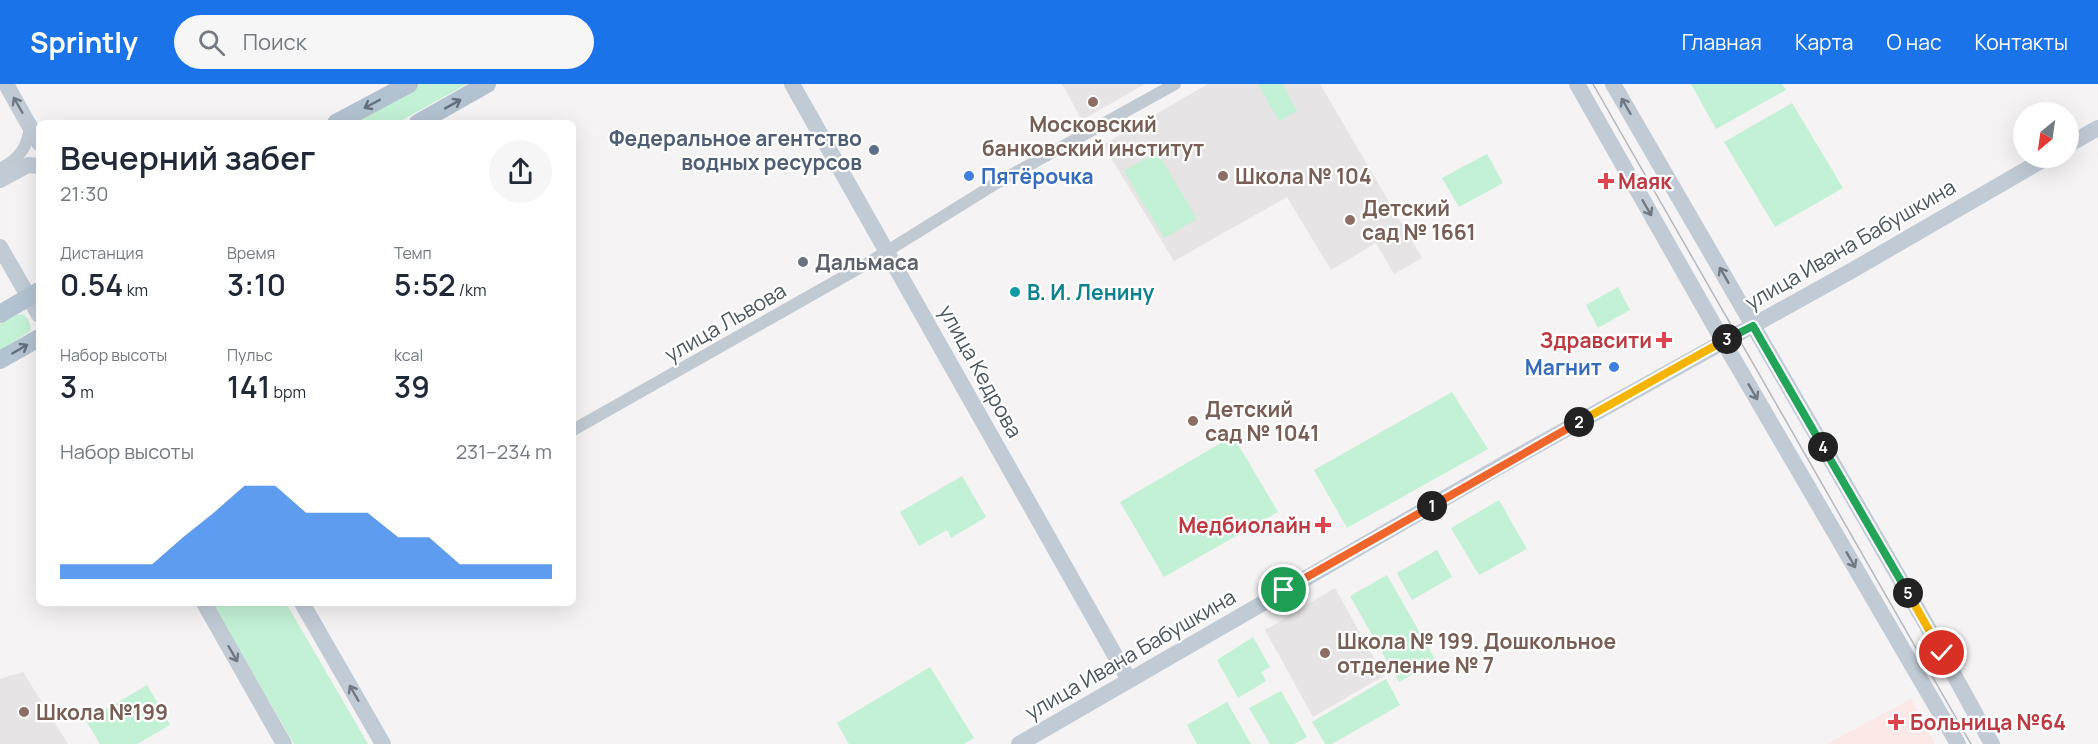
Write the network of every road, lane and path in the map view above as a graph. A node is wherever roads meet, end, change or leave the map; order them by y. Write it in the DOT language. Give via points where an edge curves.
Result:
graph roads {
  1 [pos="6,84"];
  2 [pos="409,84"];
  3 [pos="487,84"];
  4 [pos="792,84"];
  5 [pos="1175,84"];
  6 [pos="1577,84"];
  7 [pos="1613,84"];
  8 [pos="342,120"];
  9 [pos="423,120"];
  10 [pos="30,126"];
  11 [pos="2098,128"];
  12 [pos="36,137"];
  13 [pos="2079,139"];
  14 [pos="36,166"];
  15 [pos="2029,168"];
  16 [pos="0,169"];
  17 [pos="0,180"];
  18 [pos="0,247"];
  19 [pos="888,250"];
  20 [pos="34,294"];
  21 [pos="0,314"];
  22 [pos="1753,326"];
  23 [pos="36,340"];
  24 [pos="1723,341"];
  25 [pos="0,360"];
  26 [pos="576,428"];
  27 [pos="206,606"];
  28 [pos="304,606"];
  29 [pos="1130,680"];
  30 [pos="284,744"];
  31 [pos="383,744"];
  32 [pos="1019,744"];
  33 [pos="1958,744"];
  34 [pos="1992,744"];
  10 -- 1 [label="street, one-way"];
  2 -- 8 [label="main road, one-way"];
  9 -- 3 [label="main road, one-way"];
  4 -- 19 [label="street, улица Кедрова"];
  5 -- 19 [label="street, улица Львова" via="995,184"];
  6 -- 24 [label="street, one-way"];
  22 -- 7 [label="street, one-way"];
  10 -- 12 [label="street"];
  10 -- 16 [label="street" via="22,152"];
  11 -- 13 [label="street"];
  14 -- 17 [label="street" via="28,165"];
  15 -- 22 [label="street, улица Ивана Бабушкина"];
  18 -- 20 [label="street"];
  19 -- 26 [label="street, улица Львова"];
  19 -- 29 [label="street, улица Кедрова"];
  20 -- 21 [label="main road"];
  22 -- 24 [label="street, улица Ивана Бабушкина"];
  22 -- 34 [label="street"];
  25 -- 23 [label="main road, one-way"];
  24 -- 29 [label="street, улица Ивана Бабушкина"];
  24 -- 33 [label="street, one-way"];
  27 -- 30 [label="street, one-way"];
  31 -- 28 [label="street, one-way"];
  29 -- 32 [label="street, улица Ивана Бабушкина"];
}
